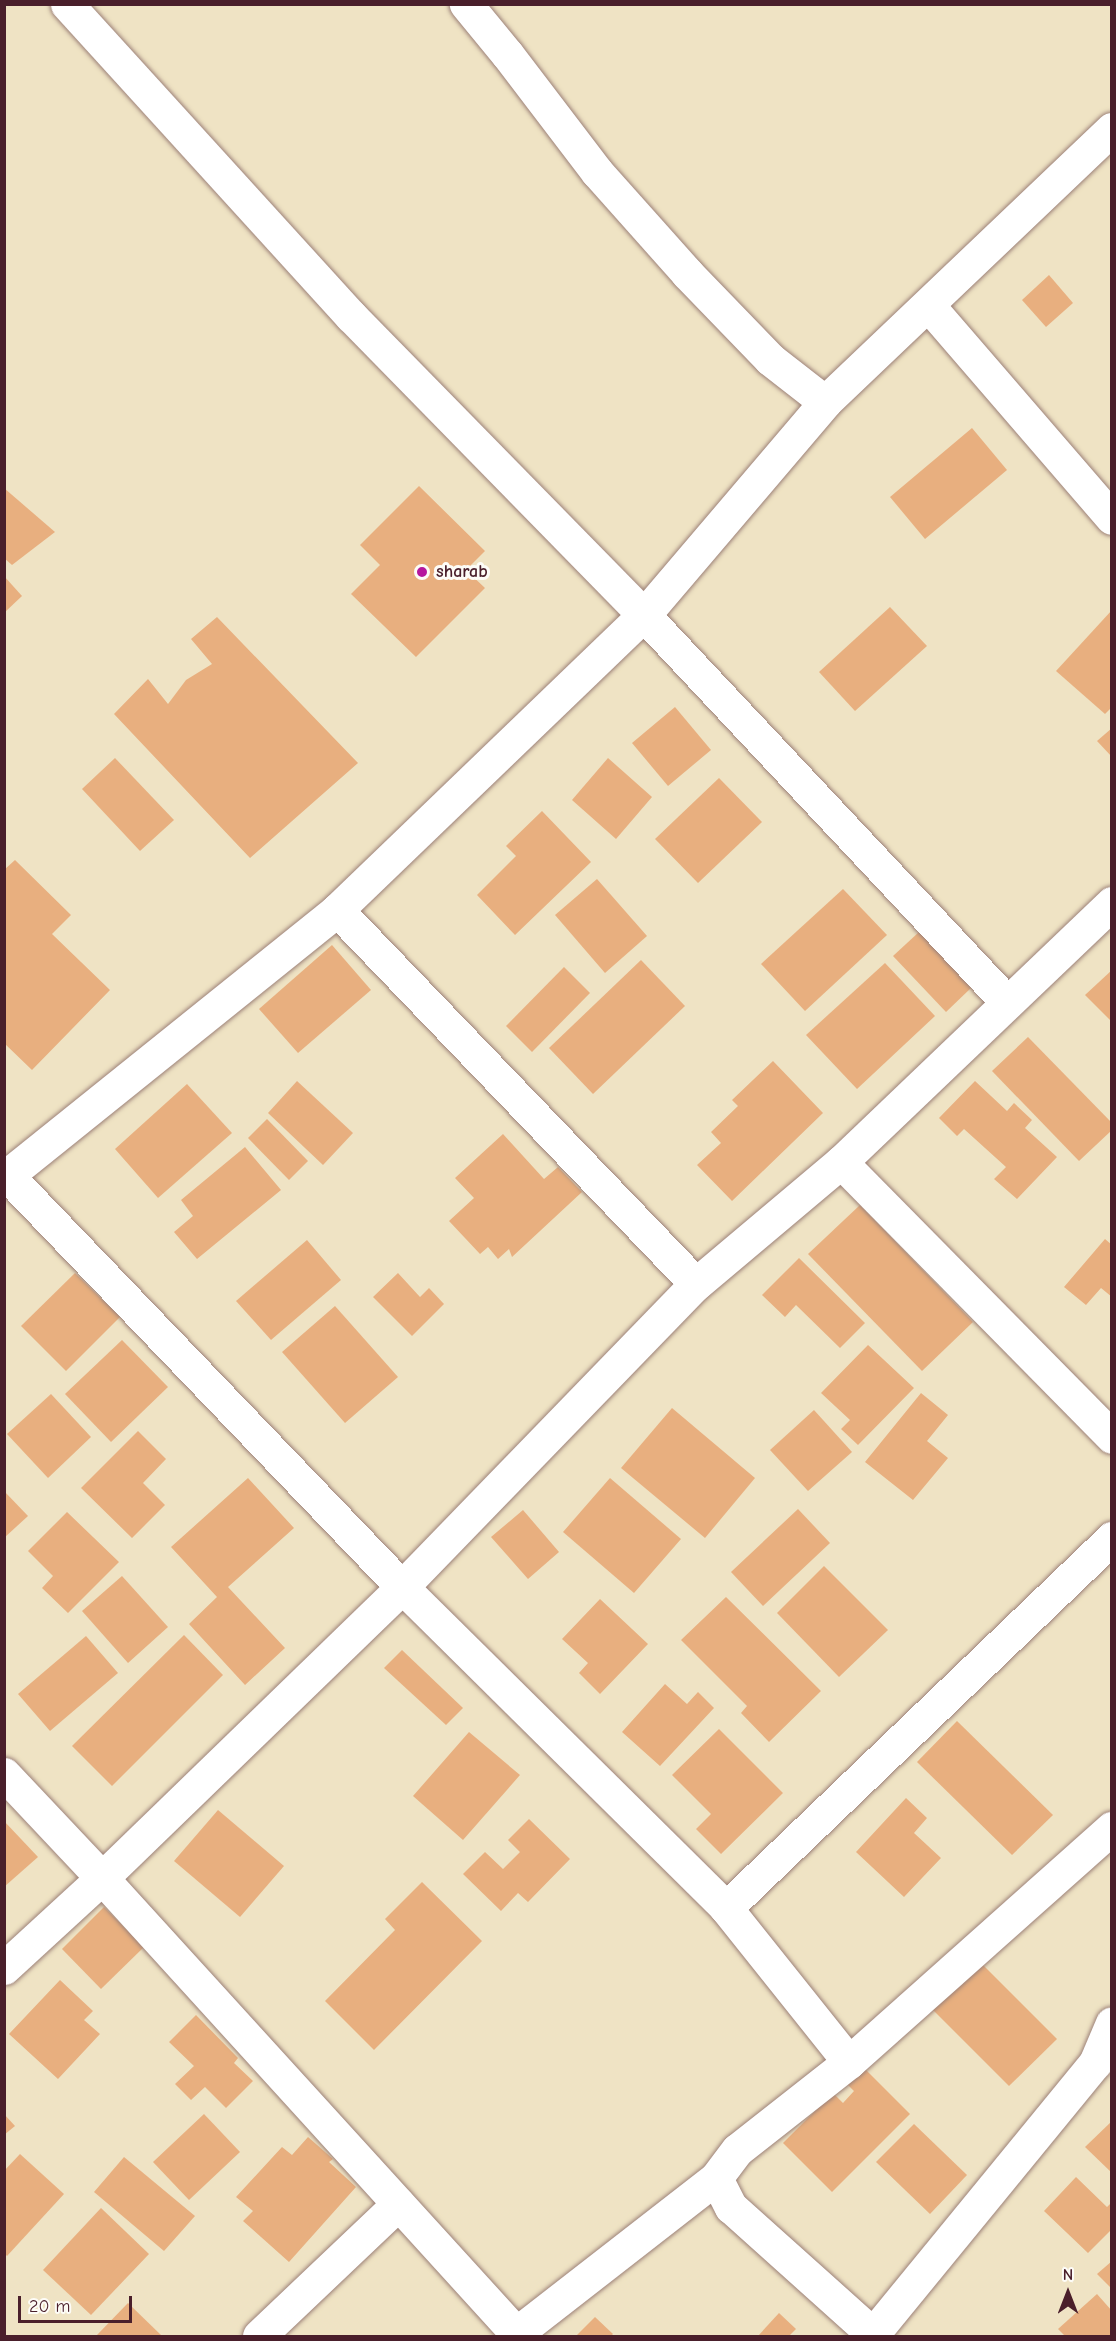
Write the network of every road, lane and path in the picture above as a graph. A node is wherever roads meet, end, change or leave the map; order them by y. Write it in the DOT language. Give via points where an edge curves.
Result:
graph roads {
  1 [pos="67,4"];
  2 [pos="466,4"];
  3 [pos="1112,129"];
  4 [pos="928,305"];
  5 [pos="825,402"];
  6 [pos="1112,518"];
  7 [pos="644,615"];
  8 [pos="1112,903"];
  9 [pos="337,910"];
  10 [pos="1006,1001"];
  11 [pos="841,1162"];
  12 [pos="5,1175"];
  13 [pos="696,1284"];
  14 [pos="1112,1437"];
  15 [pos="1112,1538"];
  16 [pos="402,1587"];
  17 [pos="4,1774"];
  18 [pos="1112,1828"];
  19 [pos="102,1878"];
  20 [pos="726,1908"];
  21 [pos="4,1968"];
  22 [pos="1112,2023"];
  23 [pos="849,2062"];
  24 [pos="1103,2071"];
  25 [pos="716,2178"];
  26 [pos="399,2204"];
  27 [pos="515,2335"];
  28 [pos="874,2335"];
  29 [pos="259,2337"];
  1 -- 7 [label="street" via="351,316"];
  2 -- 5 [label="street" via="597,172 687,273 770,359"];
  3 -- 4 [label="street"];
  4 -- 5 [label="street"];
  4 -- 6 [label="street"];
  5 -- 7 [label="street"];
  7 -- 9 [label="street"];
  7 -- 10 [label="street"];
  8 -- 10 [label="street"];
  9 -- 12 [label="street"];
  9 -- 13 [label="street"];
  10 -- 11 [label="street"];
  11 -- 13 [label="street"];
  11 -- 14 [label="street"];
  12 -- 16 [label="street"];
  13 -- 16 [label="street"];
  15 -- 20 [label="street"];
  16 -- 19 [label="street"];
  16 -- 20 [label="street"];
  17 -- 19 [label="street"];
  18 -- 23 [label="street"];
  19 -- 21 [label="street"];
  19 -- 26 [label="street"];
  20 -- 23 [label="street"];
  22 -- 24 [label="street"];
  23 -- 25 [label="street" via="737,2150"];
  24 -- 28 [label="street"];
  25 -- 27 [label="street"];
  25 -- 28 [label="street" via="731,2207"];
  26 -- 27 [label="street"];
  26 -- 29 [label="street"];
}
